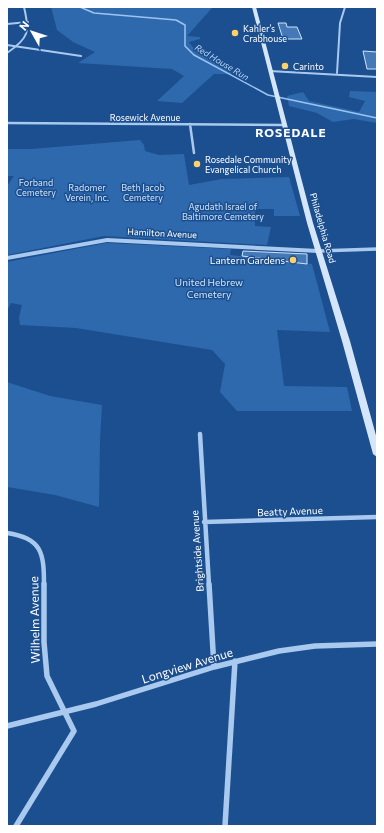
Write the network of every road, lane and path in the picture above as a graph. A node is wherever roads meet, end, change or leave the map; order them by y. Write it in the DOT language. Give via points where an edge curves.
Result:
graph roads {
  1 [pos="24,7"];
  2 [pos="254,7"];
  3 [pos="345,7"];
  4 [pos="28,22"];
  5 [pos="7,24"];
  6 [pos="7,45"];
  7 [pos="19,46"];
  8 [pos="7,53"];
  9 [pos="81,56"];
  10 [pos="270,72"];
  11 [pos="336,73"];
  12 [pos="377,76"];
  13 [pos="7,123"];
  14 [pos="190,124"];
  15 [pos="283,125"];
  16 [pos="194,153"];
  17 [pos="377,248"];
  18 [pos="318,251"];
  19 [pos="7,258"];
  20 [pos="200,434"];
  21 [pos="375,439"];
  22 [pos="377,454"];
  23 [pos="377,517"];
  24 [pos="204,522"];
  25 [pos="7,533"];
  26 [pos="377,644"];
  27 [pos="235,661"];
  28 [pos="214,667"];
  29 [pos="64,712"];
  30 [pos="7,726"];
  31 [pos="16,826"];
  32 [pos="225,826"];
  1 -- 4 [label="street"];
  2 -- 10 [label="main road, Philadelphia Road"];
  3 -- 11 [label="street" via="340,22 341,50"];
  4 -- 5 [label="street"];
  4 -- 7 [label="street" via="28,35"];
  6 -- 7 [label="street"];
  7 -- 8 [label="street"];
  7 -- 9 [label="street"];
  10 -- 11 [label="street"];
  10 -- 15 [label="main road, Philadelphia Road"];
  11 -- 12 [label="street"];
  13 -- 14 [label="street, Rosewick Avenue"];
  14 -- 15 [label="street, Rosewick Avenue"];
  14 -- 16 [label="street"];
  15 -- 18 [label="main road, Philadelphia Road"];
  17 -- 18 [label="street"];
  18 -- 19 [label="street, Hamilton Avenue" via="107,240"];
  18 -- 21 [label="main road, Philadelphia Road"];
  20 -- 24 [label="street, Brightside Avenue"];
  21 -- 22 [label="main road, Philadelphia Road"];
  23 -- 24 [label="street, Beatty Avenue"];
  24 -- 28 [label="street, Brightside Avenue"];
  25 -- 29 [label="street, Wilhelm Avenue" via="25,538 42,551 44,660 47,676"];
  26 -- 27 [label="street, Longview Avenue" via="297,647"];
  27 -- 28 [label="street, Longview Avenue"];
  27 -- 32 [label="street"];
  28 -- 29 [label="street, Longview Avenue"];
  29 -- 30 [label="street, Longview Avenue"];
  29 -- 31 [label="street, Wilhelm Avenue" via="74,731"];
}
